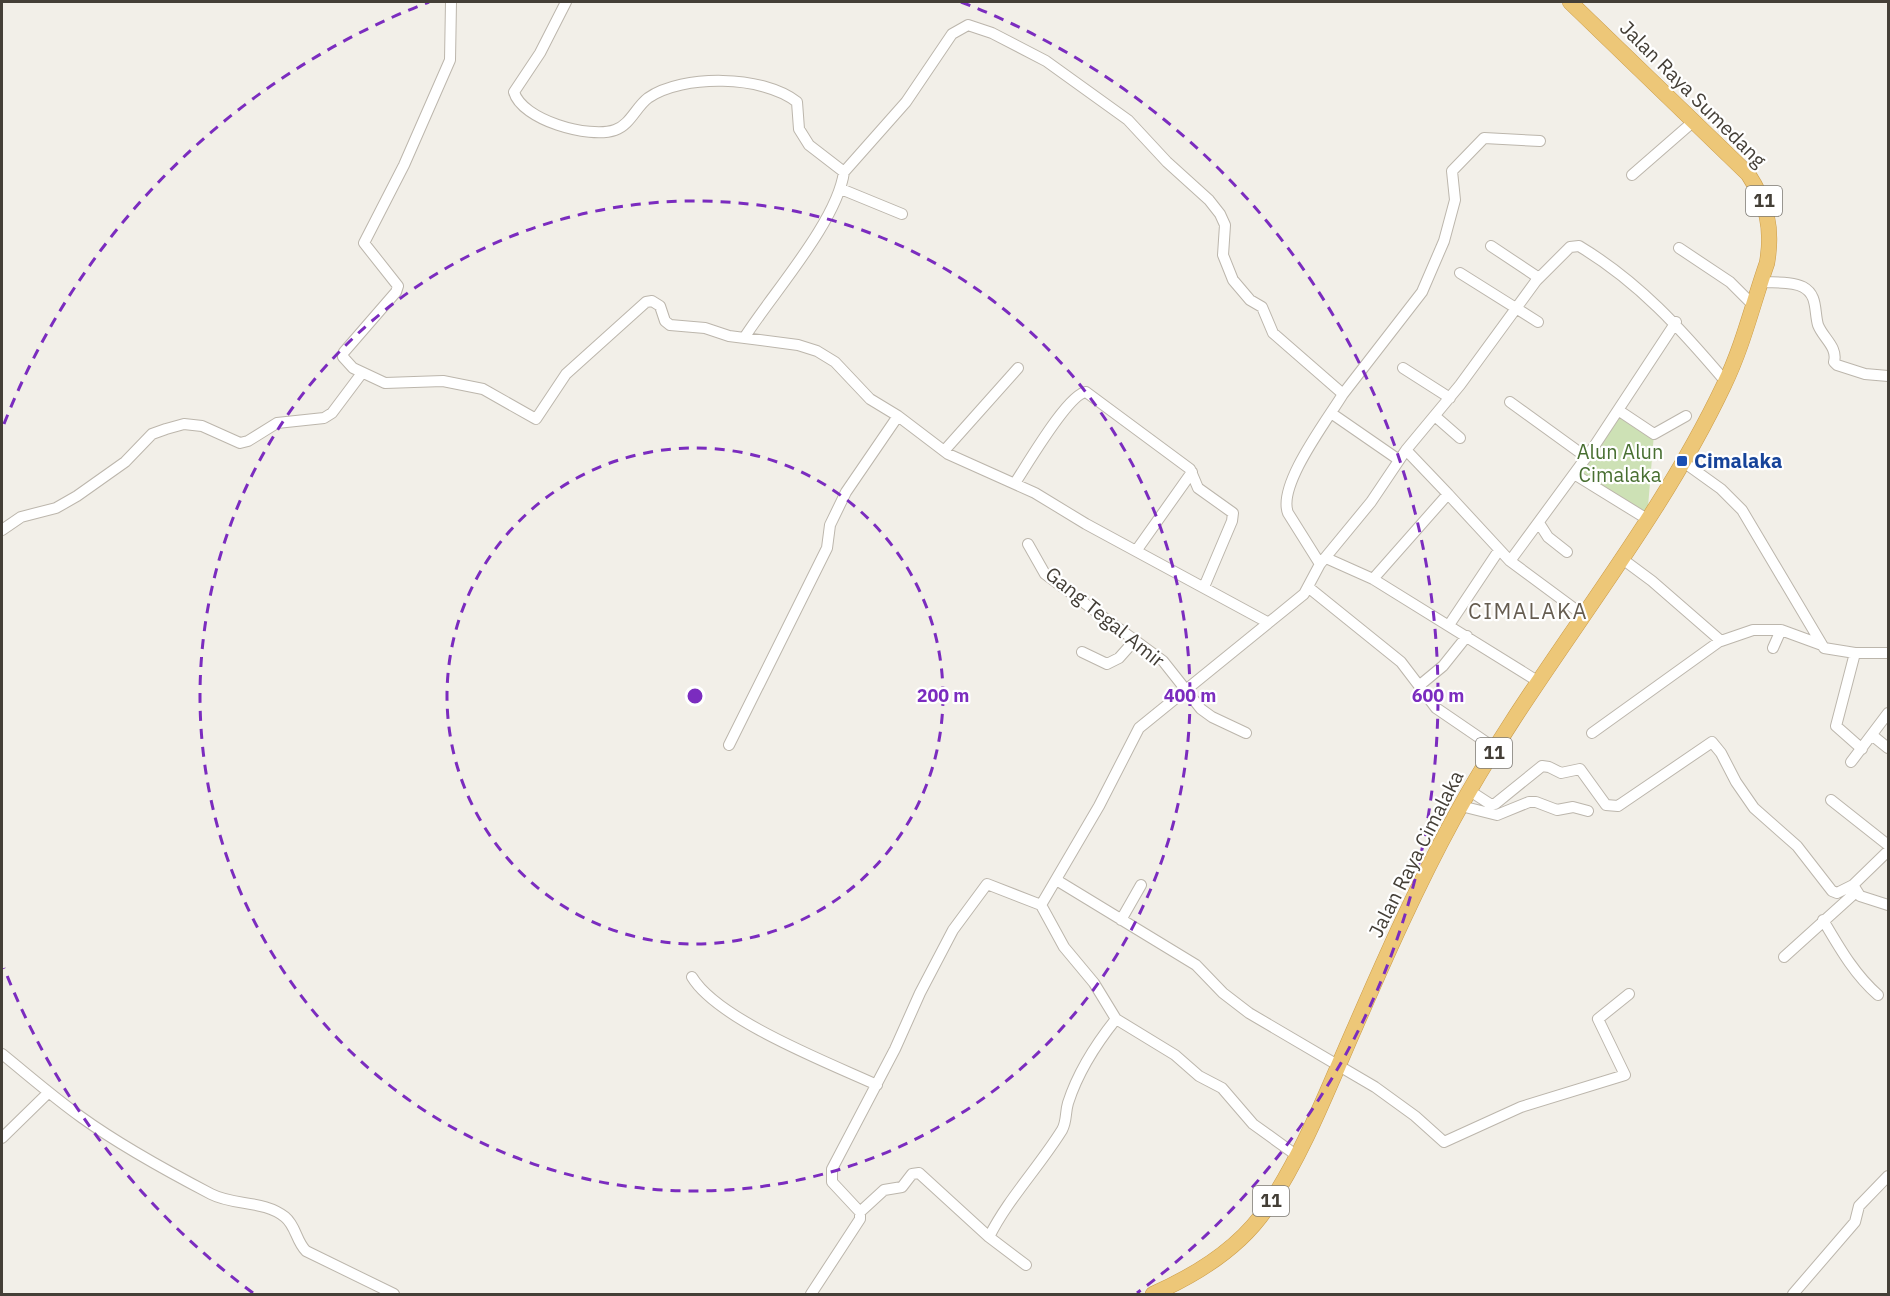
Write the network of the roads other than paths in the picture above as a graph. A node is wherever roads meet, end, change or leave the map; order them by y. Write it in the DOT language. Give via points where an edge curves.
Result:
graph roads {
  1 [pos="451,2"];
  2 [pos="566,2"];
  3 [pos="1570,2"];
  4 [pos="1695,121"];
  5 [pos="1540,141"];
  6 [pos="843,172"];
  7 [pos="1632,175"];
  8 [pos="841,189"];
  9 [pos="902,214"];
  10 [pos="1491,246"];
  11 [pos="1679,248"];
  12 [pos="1460,273"];
  13 [pos="1539,278"];
  14 [pos="1761,282"];
  15 [pos="1753,305"];
  16 [pos="1516,308"];
  17 [pos="1538,322"];
  18 [pos="1676,322"];
  19 [pos="744,338"];
  20 [pos="1018,368"];
  21 [pos="1403,368"];
  22 [pos="362,373"];
  23 [pos="1888,376"];
  24 [pos="1726,382"];
  25 [pos="1343,394"];
  26 [pos="1450,398"];
  27 [pos="1510,402"];
  28 [pos="1618,410"];
  29 [pos="1331,414"];
  30 [pos="898,416"];
  31 [pos="1686,416"];
  32 [pos="1436,417"];
  33 [pos="1460,438"];
  34 [pos="1406,450"];
  35 [pos="944,451"];
  36 [pos="1586,457"];
  37 [pos="1399,460"];
  38 [pos="1682,461"];
  39 [pos="1192,472"];
  40 [pos="1574,474"];
  41 [pos="1015,483"];
  42 [pos="1448,494"];
  43 [pos="1647,519"];
  44 [pos="1539,523"];
  45 [pos="2,530"];
  46 [pos="1028,544"];
  47 [pos="1498,550"];
  48 [pos="1136,551"];
  49 [pos="1567,552"];
  50 [pos="1621,558"];
  51 [pos="1323,561"];
  52 [pos="1510,561"];
  53 [pos="1373,579"];
  54 [pos="1204,587"];
  55 [pos="1308,587"];
  56 [pos="1583,615"];
  57 [pos="1267,622"];
  58 [pos="1449,625"];
  59 [pos="1781,630"];
  60 [pos="1467,636"];
  61 [pos="1719,639"];
  62 [pos="1135,640"];
  63 [pos="1819,641"];
  64 [pos="1773,648"];
  65 [pos="1082,652"];
  66 [pos="1855,653"];
  67 [pos="1888,653"];
  68 [pos="1539,682"];
  69 [pos="1420,685"];
  70 [pos="1184,690"];
  71 [pos="1888,713"];
  72 [pos="1246,733"];
  73 [pos="1592,733"];
  74 [pos="1873,735"];
  75 [pos="729,745"];
  76 [pos="1888,748"];
  77 [pos="1496,749"];
  78 [pos="1862,749"];
  79 [pos="1851,762"];
  80 [pos="1470,791"];
  81 [pos="1831,800"];
  82 [pos="1461,806"];
  83 [pos="1588,811"];
  84 [pos="1888,845"];
  85 [pos="1888,851"];
  86 [pos="1058,881"];
  87 [pos="1141,885"];
  88 [pos="1854,888"];
  89 [pos="1041,905"];
  90 [pos="1888,905"];
  91 [pos="1121,920"];
  92 [pos="1823,920"];
  93 [pos="1784,957"];
  94 [pos="692,976"];
  95 [pos="1629,994"];
  96 [pos="1878,995"];
  97 [pos="1116,1019"];
  98 [pos="2,1054"];
  99 [pos="1339,1064"];
  100 [pos="877,1085"];
  101 [pos="48,1092"];
  102 [pos="2,1138"];
  103 [pos="1296,1155"];
  104 [pos="1888,1176"];
  105 [pos="860,1212"];
  106 [pos="989,1237"];
  107 [pos="1026,1265"];
  108 [pos="394,1294"];
  109 [pos="811,1294"];
  110 [pos="1153,1294"];
  111 [pos="1793,1294"];
  1 -- 22 [label="street" via="450,60 404,165 364,243 398,286 344,352 345,361"];
  2 -- 6 [label="street" via="540,53 514,92 547,121 566,130 608,131 622,126 650,97 688,82 759,84 797,102 799,129 809,145"];
  3 -- 4 [label="highway, Jalan Raya Sumedang / 11"];
  4 -- 7 [label="street"];
  4 -- 14 [label="highway, Jalan Raya Sumedang / 11" via="1748,174 1762,195 1771,242"];
  5 -- 25 [label="street" via="1484,138 1452,171 1455,200 1444,241 1422,292"];
  6 -- 8 [label="street"];
  6 -- 25 [label="street" via="906,102 951,34 968,25 992,33 1046,61 1128,120 1209,200 1225,225 1223,255 1233,280 1267,313 1274,333"];
  8 -- 9 [label="street"];
  8 -- 19 [label="street" via="807,248"];
  10 -- 13 [label="street"];
  11 -- 15 [label="street" via="1730,282"];
  12 -- 16 [label="street"];
  13 -- 16 [label="street"];
  13 -- 18 [label="street" via="1570,247 1579,246 1633,284"];
  14 -- 15 [label="highway, Jalan Raya Sumedang / 11"];
  14 -- 23 [label="street" via="1806,290 1814,300 1819,325 1835,353 1837,365 1865,375"];
  15 -- 24 [label="highway, Jalan Raya Sumedang / 11"];
  16 -- 17 [label="street"];
  16 -- 26 [label="street"];
  18 -- 24 [label="street"];
  18 -- 28 [label="street"];
  19 -- 22 [label="street" via="668,324 660,306 648,301 566,374 536,419 496,394 469,385 443,381 386,383"];
  19 -- 30 [label="street" via="817,351 835,362 870,399"];
  20 -- 35 [label="street"];
  21 -- 26 [label="street"];
  22 -- 45 [label="street" via="324,418 277,423 248,441 240,443 202,426 184,424 152,434 125,462 77,496 56,508 21,517"];
  24 -- 38 [label="highway, Jalan Raya Sumedang / 11"];
  25 -- 29 [label="street"];
  26 -- 32 [label="street"];
  27 -- 36 [label="street"];
  28 -- 31 [label="street" via="1654,434"];
  28 -- 36 [label="street"];
  29 -- 37 [label="street"];
  29 -- 51 [label="street" via="1301,459 1286,504 1288,513"];
  30 -- 35 [label="street"];
  30 -- 75 [label="street" via="846,492 830,525 827,548"];
  32 -- 33 [label="street"];
  32 -- 34 [label="street"];
  34 -- 37 [label="street"];
  34 -- 42 [label="street"];
  35 -- 41 [label="street"];
  36 -- 40 [label="street"];
  37 -- 51 [label="street"];
  38 -- 43 [label="highway, Jalan Raya Cimalaka / 11"];
  38 -- 63 [label="street" via="1742,510"];
  39 -- 41 [label="street" via="1084,392 1052,425"];
  39 -- 48 [label="street"];
  39 -- 54 [label="street" via="1198,488 1233,515"];
  40 -- 43 [label="street"];
  40 -- 44 [label="street"];
  41 -- 48 [label="street"];
  42 -- 47 [label="street"];
  42 -- 53 [label="street"];
  43 -- 50 [label="highway, Jalan Raya Cimalaka / 11"];
  44 -- 49 [label="street" via="1548,537"];
  44 -- 52 [label="street"];
  46 -- 62 [label="street, Gang Tegal Amir" via="1045,574"];
  47 -- 52 [label="street"];
  47 -- 58 [label="street"];
  48 -- 54 [label="street"];
  50 -- 56 [label="highway, Jalan Raya Cimalaka / 11"];
  50 -- 61 [label="street"];
  51 -- 53 [label="street"];
  51 -- 55 [label="street"];
  52 -- 56 [label="street"];
  53 -- 58 [label="street"];
  54 -- 57 [label="street"];
  55 -- 57 [label="street" via="1293,604"];
  55 -- 69 [label="street" via="1389,652"];
  56 -- 68 [label="highway, Jalan Raya Cimalaka / 11"];
  57 -- 70 [label="street"];
  58 -- 60 [label="street"];
  59 -- 61 [label="street" via="1753,630"];
  59 -- 63 [label="street"];
  59 -- 64 [label="street"];
  60 -- 68 [label="street"];
  60 -- 69 [label="street" via="1443,666"];
  61 -- 73 [label="street"];
  62 -- 65 [label="street" via="1119,658 1107,663"];
  62 -- 70 [label="street, Gang Tegal Amir" via="1163,661"];
  63 -- 66 [label="street" via="1828,650"];
  66 -- 67 [label="street"];
  66 -- 78 [label="street" via="1836,726"];
  68 -- 77 [label="highway, Jalan Raya Cimalaka / 11"];
  69 -- 77 [label="street" via="1436,708"];
  70 -- 72 [label="street, Gang Tegal Amir" via="1212,717"];
  70 -- 86 [label="street" via="1139,728"];
  71 -- 74 [label="street"];
  74 -- 76 [label="street"];
  74 -- 78 [label="street"];
  77 -- 80 [label="highway, Jalan Raya Cimalaka / 11"];
  78 -- 79 [label="street"];
  80 -- 82 [label="highway, Jalan Raya Cimalaka / 11"];
  80 -- 88 [label="street" via="1495,804 1542,766 1561,774 1577,768 1606,804 1618,806 1712,742 1754,808 1797,846 1832,891"];
  81 -- 84 [label="street"];
  82 -- 83 [label="street" via="1497,815 1529,802 1557,810 1573,807"];
  82 -- 99 [label="highway, Jalan Raya Cimalaka / 11" via="1422,880"];
  85 -- 88 [label="street"];
  86 -- 89 [label="street"];
  86 -- 91 [label="street"];
  87 -- 91 [label="street"];
  88 -- 90 [label="street"];
  88 -- 92 [label="street"];
  89 -- 97 [label="street" via="1064,947 1094,983"];
  89 -- 100 [label="street" via="992,884 984,886 953,930"];
  91 -- 99 [label="street" via="1196,965 1249,1013"];
  92 -- 93 [label="street"];
  92 -- 96 [label="street" via="1847,961"];
  94 -- 100 [label="street" via="708,997 755,1026"];
  95 -- 99 [label="street" via="1598,1019 1625,1075 1521,1107 1444,1142"];
  97 -- 103 [label="street" via="1222,1088 1253,1124"];
  97 -- 106 [label="street" via="1090,1056 1068,1102 1064,1126 1030,1178 1003,1210"];
  98 -- 101 [label="street"];
  99 -- 103 [label="highway, 11"];
  100 -- 105 [label="street" via="832,1169 831,1177"];
  101 -- 102 [label="street"];
  101 -- 108 [label="street" via="83,1119 214,1195 283,1215 306,1251"];
  103 -- 110 [label="highway, 11" via="1251,1228 1214,1259"];
  104 -- 111 [label="street" via="1859,1206 1855,1222"];
  105 -- 106 [label="street" via="884,1190 902,1187 916,1173 929,1180"];
  105 -- 109 [label="street" via="857,1227"];
  106 -- 107 [label="street"];
}
